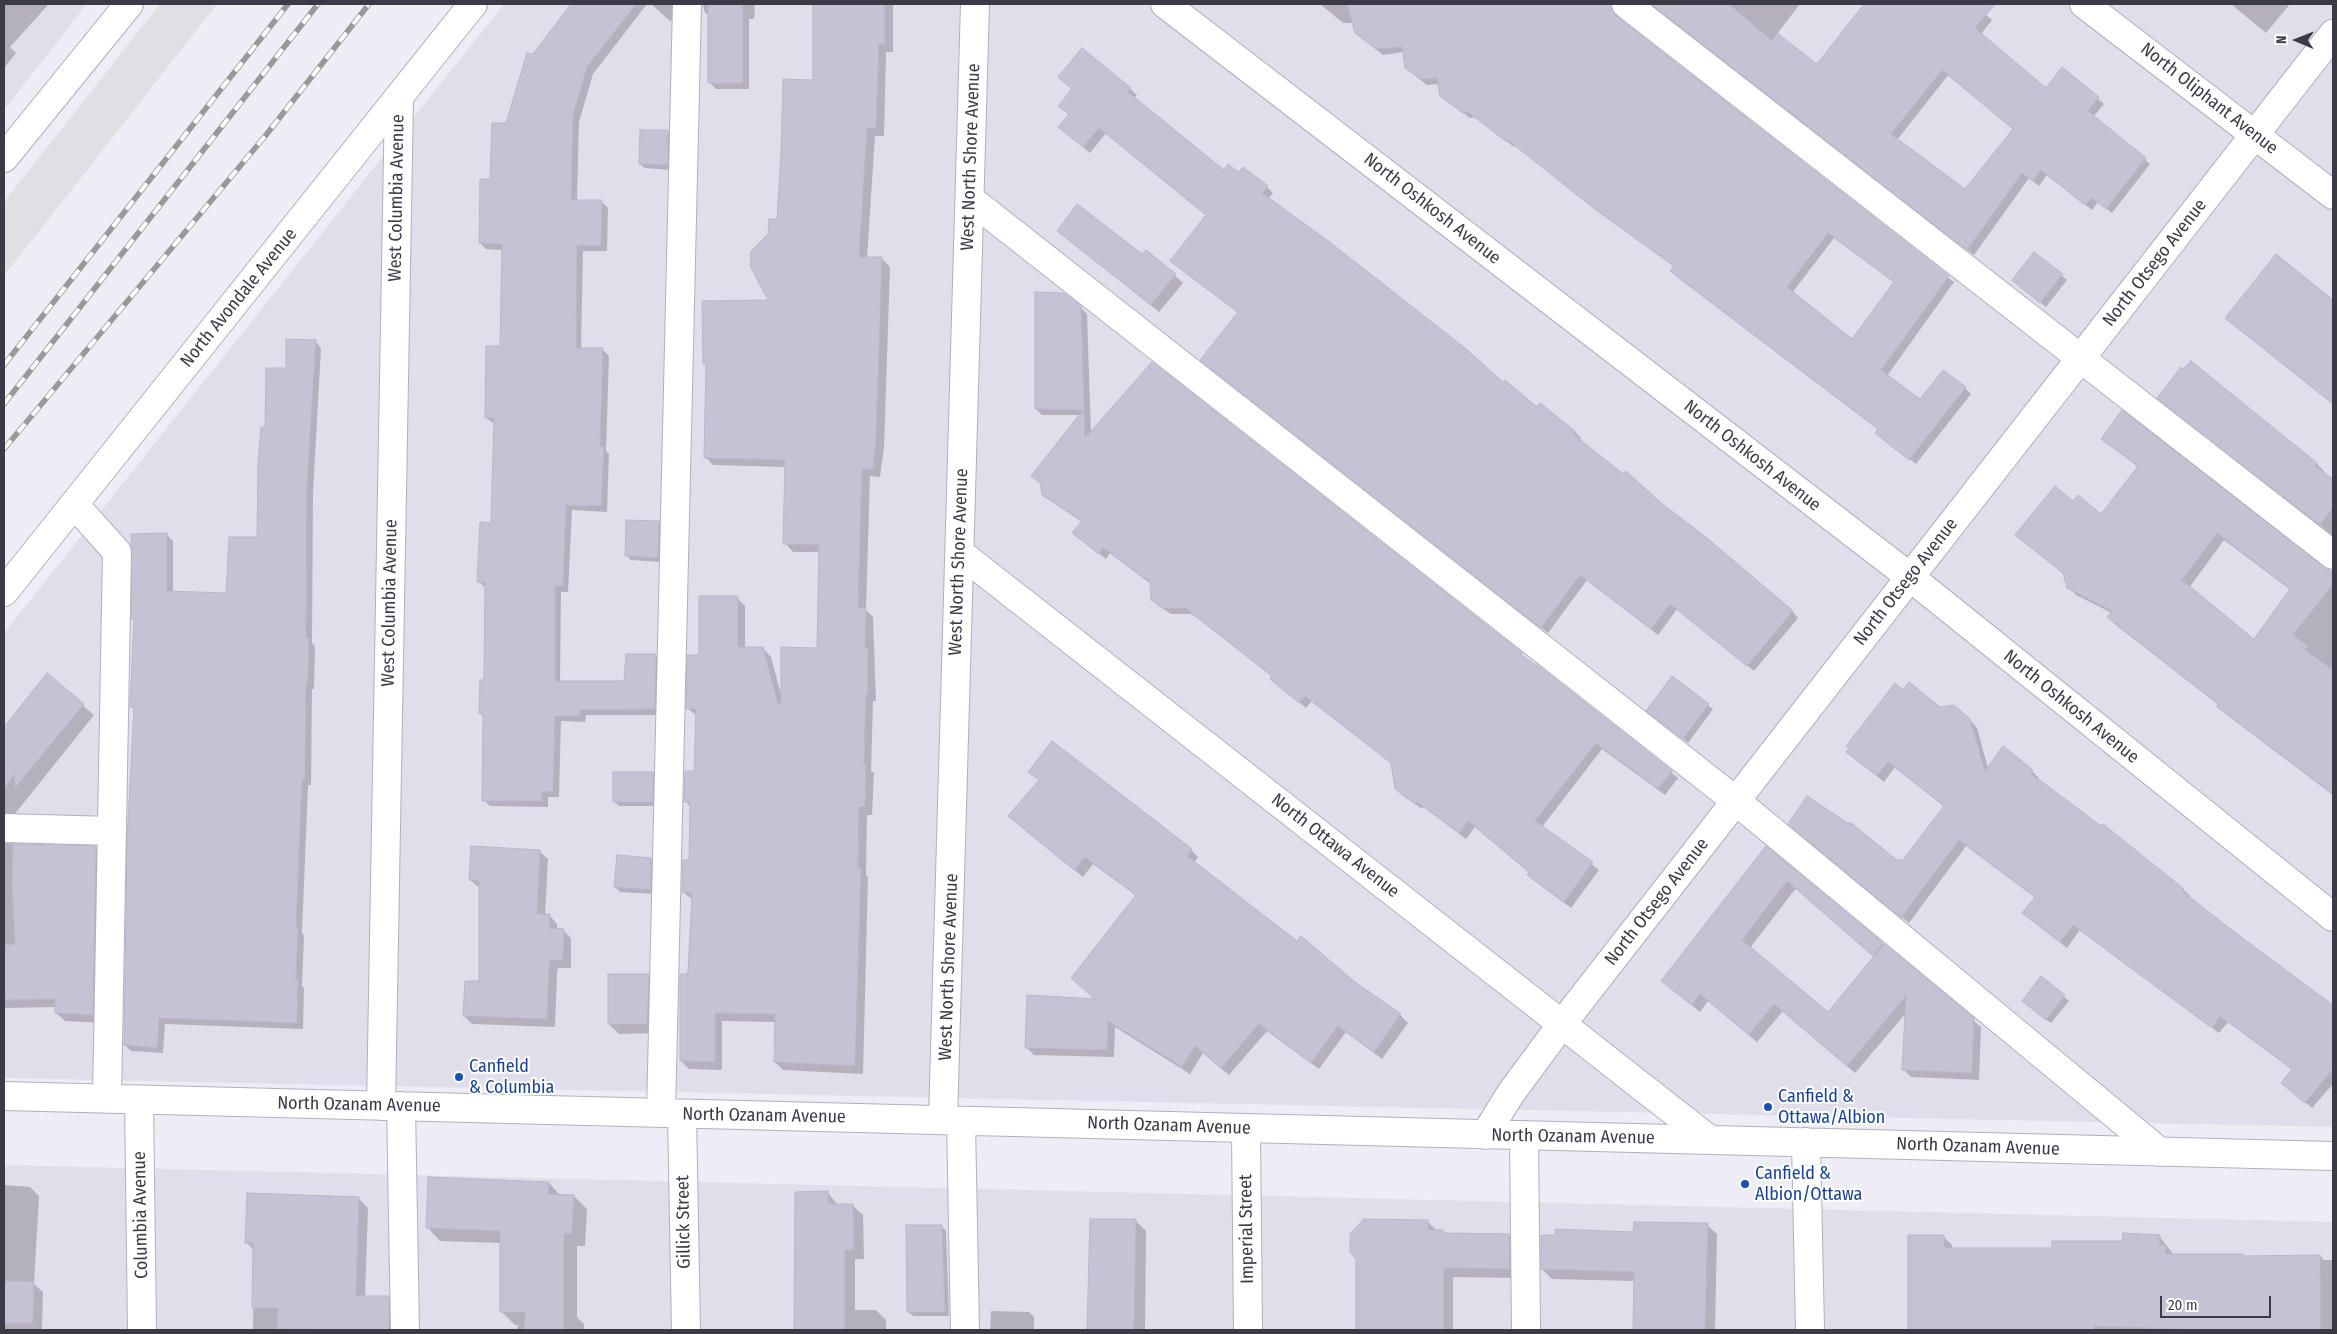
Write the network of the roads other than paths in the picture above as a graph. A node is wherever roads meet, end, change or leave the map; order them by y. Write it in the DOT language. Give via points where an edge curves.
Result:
graph roads {
  1 [pos="129,4"];
  2 [pos="473,4"];
  3 [pos="687,4"];
  4 [pos="975,4"];
  5 [pos="1165,4"];
  6 [pos="1626,4"];
  7 [pos="2084,4"];
  8 [pos="2333,34"];
  9 [pos="399,99"];
  10 [pos="2254,134"];
  11 [pos="4,158"];
  12 [pos="2333,195"];
  13 [pos="970,199"];
  14 [pos="2082,357"];
  15 [pos="74,504"];
  16 [pos="960,553"];
  17 [pos="2333,555"];
  18 [pos="1910,578"];
  19 [pos="4,592"];
  20 [pos="1736,801"];
  21 [pos="4,828"];
  22 [pos="112,831"];
  23 [pos="2333,917"];
  24 [pos="1562,1024"];
  25 [pos="4,1096"];
  26 [pos="107,1099"];
  27 [pos="140,1100"];
  28 [pos="391,1106"];
  29 [pos="672,1114"];
  30 [pos="952,1121"];
  31 [pos="1246,1128"];
  32 [pos="1484,1134"];
  33 [pos="1524,1135"];
  34 [pos="1710,1140"];
  35 [pos="1806,1142"];
  36 [pos="2160,1152"];
  37 [pos="2333,1156"];
  38 [pos="142,1330"];
  39 [pos="405,1330"];
  40 [pos="686,1330"];
  41 [pos="965,1330"];
  42 [pos="1248,1330"];
  43 [pos="1526,1330"];
  44 [pos="1810,1330"];
  1 -- 11 [label="street"];
  2 -- 9 [label="street, North Avondale Avenue"];
  3 -- 29 [label="street, Gillick Street"];
  4 -- 13 [label="street, West North Shore Avenue"];
  5 -- 18 [label="street, North Oshkosh Avenue"];
  6 -- 14 [label="street"];
  7 -- 10 [label="street, North Oliphant Avenue"];
  8 -- 10 [label="street, North Otsego Avenue"];
  9 -- 15 [label="street, North Avondale Avenue"];
  9 -- 28 [label="street, West Columbia Avenue"];
  10 -- 12 [label="street, North Oliphant Avenue"];
  10 -- 14 [label="street, North Otsego Avenue"];
  13 -- 16 [label="street, West North Shore Avenue"];
  13 -- 20 [label="street"];
  14 -- 17 [label="street"];
  14 -- 18 [label="street, North Otsego Avenue"];
  15 -- 19 [label="street, North Avondale Avenue"];
  15 -- 22 [label="street" via="117,552"];
  16 -- 24 [label="street, North Ottawa Avenue"];
  16 -- 30 [label="street, West North Shore Avenue"];
  18 -- 20 [label="street, North Otsego Avenue"];
  18 -- 23 [label="street, North Oshkosh Avenue"];
  20 -- 24 [label="street, North Otsego Avenue"];
  20 -- 36 [label="street"];
  21 -- 22 [label="street"];
  22 -- 26 [label="street"];
  24 -- 32 [label="street, North Otsego Avenue"];
  24 -- 34 [label="street, North Ottawa Avenue"];
  25 -- 26 [label="street, North Ozanam Avenue"];
  26 -- 27 [label="street, North Ozanam Avenue"];
  27 -- 28 [label="street, North Ozanam Avenue"];
  27 -- 38 [label="street, Columbia Avenue"];
  28 -- 29 [label="street, North Ozanam Avenue"];
  28 -- 39 [label="street, West Columbia Avenue"];
  29 -- 30 [label="street, North Ozanam Avenue"];
  29 -- 40 [label="street, Gillick Street"];
  30 -- 31 [label="street, North Ozanam Avenue"];
  30 -- 41 [label="street, West North Shore Avenue"];
  31 -- 32 [label="street, North Ozanam Avenue"];
  31 -- 42 [label="street, Imperial Street"];
  32 -- 33 [label="street, North Ozanam Avenue"];
  33 -- 34 [label="street, North Ozanam Avenue"];
  33 -- 43 [label="street"];
  34 -- 35 [label="street, North Ozanam Avenue"];
  35 -- 36 [label="street, North Ozanam Avenue"];
  35 -- 44 [label="street"];
  36 -- 37 [label="street, North Ozanam Avenue"];
}
